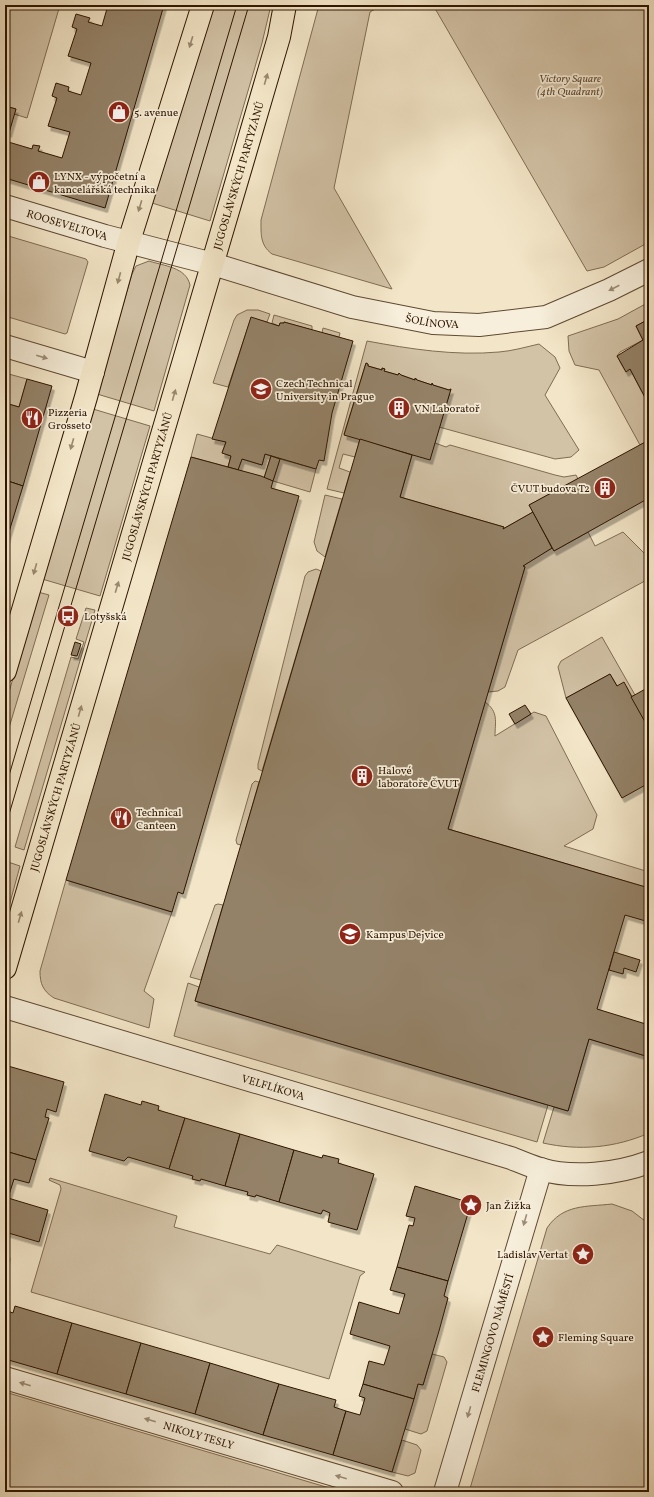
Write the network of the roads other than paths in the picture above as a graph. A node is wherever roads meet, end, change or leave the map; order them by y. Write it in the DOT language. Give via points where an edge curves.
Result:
graph roads {
  1 [pos="203,5"];
  2 [pos="285,5"];
  3 [pos="5,206"];
  4 [pos="129,241"];
  5 [pos="212,264"];
  6 [pos="649,270"];
  7 [pos="5,346"];
  8 [pos="93,372"];
  9 [pos="5,671"];
  10 [pos="5,968"];
  11 [pos="5,1007"];
  12 [pos="647,1167"];
  13 [pos="541,1169"];
  14 [pos="5,1378"];
  15 [pos="392,1492"];
  16 [pos="445,1492"];
  1 -- 4 [label="main road, one-way"];
  5 -- 2 [label="main road, JUGOSLÁVSKÝCH PARTYZÁNŮ, one-way" via="277,44"];
  3 -- 4 [label="street, ROOSEVELTOVA"];
  4 -- 5 [label="street, ROOSEVELTOVA"];
  4 -- 8 [label="main road, one-way"];
  6 -- 5 [label="street, ŠOLÍNOVA, one-way" via="610,290 546,317 479,325 418,321 352,307"];
  10 -- 5 [label="main road, JUGOSLÁVSKÝCH PARTYZÁNŮ, one-way"];
  7 -- 8 [label="street, one-way"];
  8 -- 9 [label="main road, one-way"];
  11 -- 13 [label="street, VELFLÍKOVA"];
  12 -- 13 [label="street" via="572,1174"];
  13 -- 16 [label="street, FLEMINGOVO NÁMĚSTÍ, one-way"];
  15 -- 14 [label="street, NIKOLY TESLY, one-way"];
}
